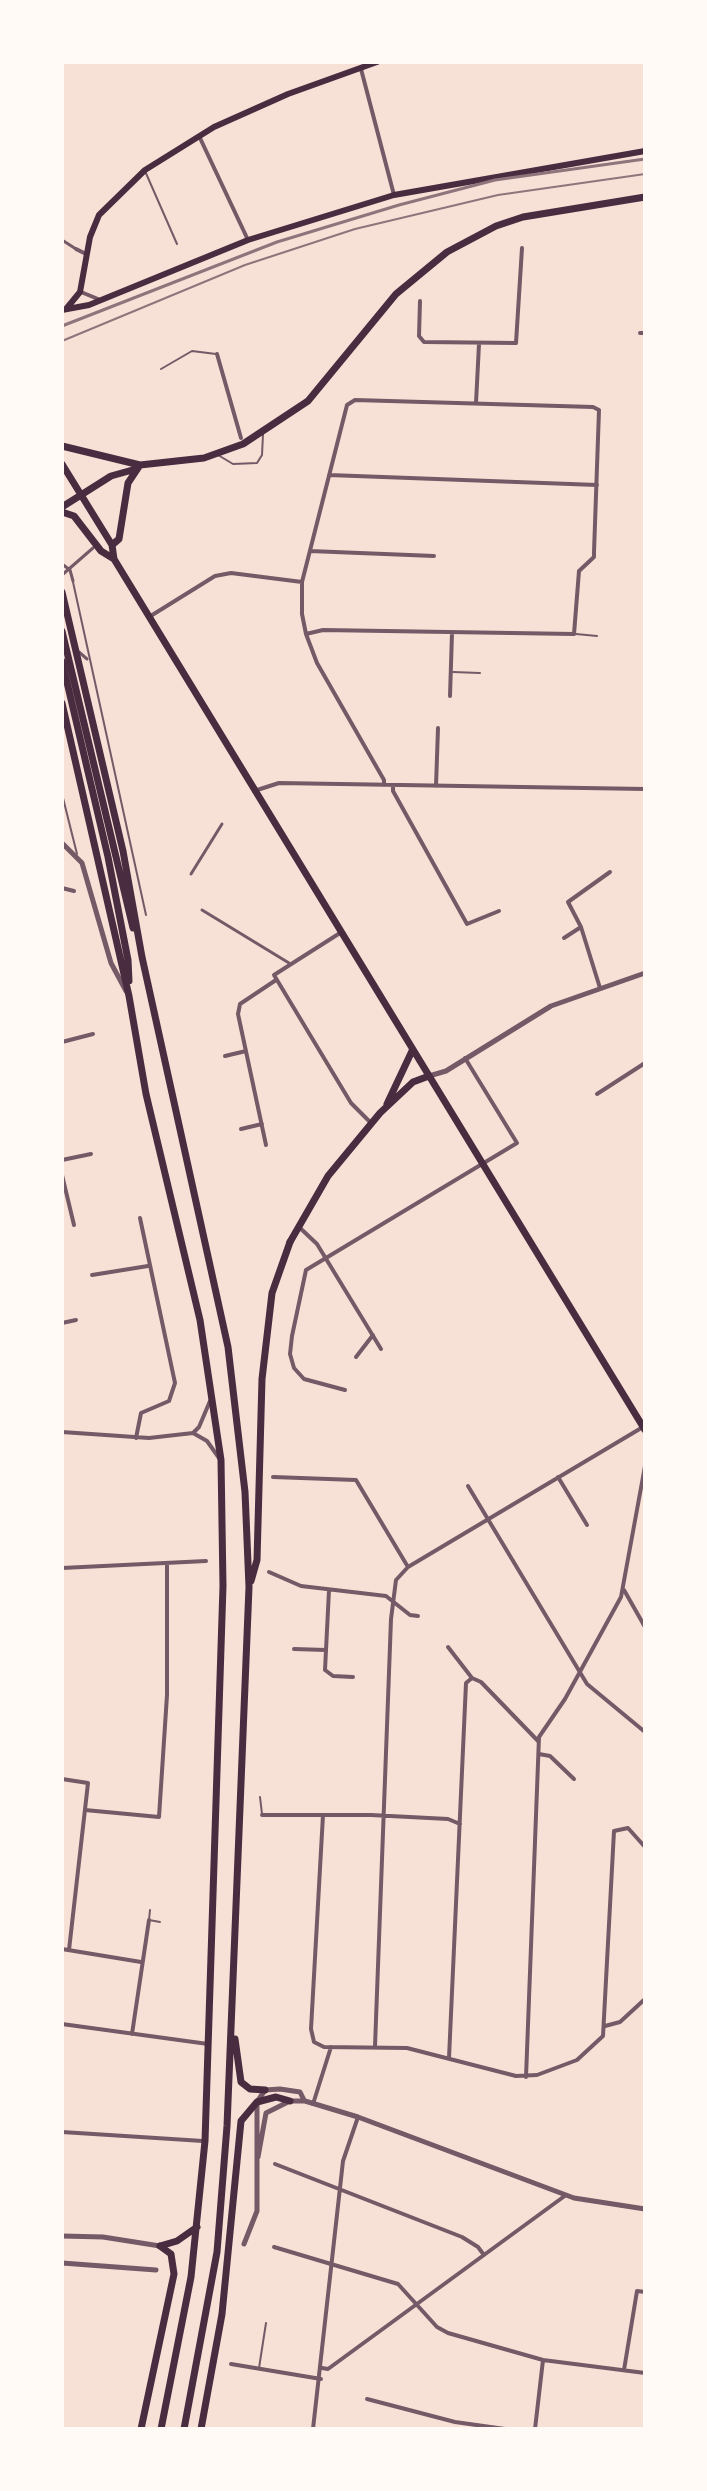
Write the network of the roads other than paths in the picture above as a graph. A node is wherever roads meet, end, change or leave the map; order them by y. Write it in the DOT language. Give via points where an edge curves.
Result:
graph roads {
  1 [pos="377,62"];
  2 [pos="360,67"];
  3 [pos="199,136"];
  4 [pos="645,151"];
  5 [pos="145,170"];
  6 [pos="394,195"];
  7 [pos="645,197"];
  8 [pos="62,240"];
  9 [pos="248,240"];
  10 [pos="177,244"];
  11 [pos="522,248"];
  12 [pos="76,249"];
  13 [pos="86,254"];
  14 [pos="80,292"];
  15 [pos="101,299"];
  16 [pos="420,301"];
  17 [pos="64,309"];
  18 [pos="479,344"];
  19 [pos="217,354"];
  20 [pos="161,369"];
  21 [pos="476,403"];
  22 [pos="262,433"];
  23 [pos="241,438"];
  24 [pos="62,446"];
  25 [pos="219,456"];
  26 [pos="62,464"];
  27 [pos="138,467"];
  28 [pos="329,475"];
  29 [pos="597,485"];
  30 [pos="81,494"];
  31 [pos="62,510"];
  32 [pos="112,545"];
  33 [pos="95,546"];
  34 [pos="310,551"];
  35 [pos="434,556"];
  36 [pos="114,559"];
  37 [pos="62,564"];
  38 [pos="70,570"];
  39 [pos="62,575"];
  40 [pos="73,581"];
  41 [pos="302,582"];
  42 [pos="62,592"];
  43 [pos="148,617"];
  44 [pos="62,633"];
  45 [pos="452,633"];
  46 [pos="306,634"];
  47 [pos="574,634"];
  48 [pos="597,636"];
  49 [pos="84,648"];
  50 [pos="77,650"];
  51 [pos="64,652"];
  52 [pos="87,659"];
  53 [pos="62,661"];
  54 [pos="452,672"];
  55 [pos="480,673"];
  56 [pos="62,675"];
  57 [pos="450,696"];
  58 [pos="62,703"];
  59 [pos="438,728"];
  60 [pos="384,785"];
  61 [pos="393,785"];
  62 [pos="436,786"];
  63 [pos="645,789"];
  64 [pos="254,791"];
  65 [pos="62,794"];
  66 [pos="222,824"];
  67 [pos="62,843"];
  68 [pos="77,854"];
  69 [pos="111,856"];
  70 [pos="610,872"];
  71 [pos="191,874"];
  72 [pos="65,888"];
  73 [pos="74,891"];
  74 [pos="202,910"];
  75 [pos="499,911"];
  76 [pos="146,915"];
  77 [pos="581,927"];
  78 [pos="341,933"];
  79 [pos="564,938"];
  80 [pos="142,957"];
  81 [pos="289,963"];
  82 [pos="645,973"];
  83 [pos="275,977"];
  84 [pos="600,988"];
  85 [pos="129,996"];
  86 [pos="93,1034"];
  87 [pos="62,1042"];
  88 [pos="246,1051"];
  89 [pos="412,1051"];
  90 [pos="225,1056"];
  91 [pos="465,1058"];
  92 [pos="645,1063"];
  93 [pos="429,1076"];
  94 [pos="597,1094"];
  95 [pos="387,1104"];
  96 [pos="371,1123"];
  97 [pos="262,1124"];
  98 [pos="241,1129"];
  99 [pos="266,1145"];
  100 [pos="91,1154"];
  101 [pos="62,1160"];
  102 [pos="482,1163"];
  103 [pos="62,1175"];
  104 [pos="140,1218"];
  105 [pos="74,1225"];
  106 [pos="297,1226"];
  107 [pos="325,1257"];
  108 [pos="148,1266"];
  109 [pos="92,1275"];
  110 [pos="76,1320"];
  111 [pos="62,1323"];
  112 [pos="373,1335"];
  113 [pos="381,1349"];
  114 [pos="356,1357"];
  115 [pos="345,1390"];
  116 [pos="213,1393"];
  117 [pos="644,1428"];
  118 [pos="62,1432"];
  119 [pos="193,1433"];
  120 [pos="136,1438"];
  121 [pos="221,1460"];
  122 [pos="645,1466"];
  123 [pos="273,1477"];
  124 [pos="558,1477"];
  125 [pos="468,1486"];
  126 [pos="488,1520"];
  127 [pos="587,1525"];
  128 [pos="206,1561"];
  129 [pos="167,1564"];
  130 [pos="408,1567"];
  131 [pos="62,1568"];
  132 [pos="269,1572"];
  133 [pos="249,1587"];
  134 [pos="623,1588"];
  135 [pos="329,1590"];
  136 [pos="392,1598"];
  137 [pos="418,1616"];
  138 [pos="645,1627"];
  139 [pos="448,1647"];
  140 [pos="294,1649"];
  141 [pos="326,1650"];
  142 [pos="580,1673"];
  143 [pos="353,1677"];
  144 [pos="472,1678"];
  145 [pos="645,1732"];
  146 [pos="538,1741"];
  147 [pos="539,1754"];
  148 [pos="62,1779"];
  149 [pos="574,1779"];
  150 [pos="260,1797"];
  151 [pos="85,1810"];
  152 [pos="262,1815"];
  153 [pos="323,1815"];
  154 [pos="383,1816"];
  155 [pos="460,1824"];
  156 [pos="644,1845"];
  157 [pos="150,1910"];
  158 [pos="149,1920"];
  159 [pos="160,1922"];
  160 [pos="62,1949"];
  161 [pos="69,1950"];
  162 [pos="141,1962"];
  163 [pos="645,1999"];
  164 [pos="62,2024"];
  165 [pos="605,2026"];
  166 [pos="233,2029"];
  167 [pos="132,2034"];
  168 [pos="208,2044"];
  169 [pos="375,2046"];
  170 [pos="331,2047"];
  171 [pos="449,2058"];
  172 [pos="526,2077"];
  173 [pos="265,2090"];
  174 [pos="290,2101"];
  175 [pos="305,2101"];
  176 [pos="257,2102"];
  177 [pos="313,2104"];
  178 [pos="358,2117"];
  179 [pos="62,2132"];
  180 [pos="205,2141"];
  181 [pos="258,2157"];
  182 [pos="275,2164"];
  183 [pos="340,2188"];
  184 [pos="566,2195"];
  185 [pos="645,2209"];
  186 [pos="198,2226"];
  187 [pos="62,2236"];
  188 [pos="244,2244"];
  189 [pos="160,2246"];
  190 [pos="274,2247"];
  191 [pos="484,2255"];
  192 [pos="333,2262"];
  193 [pos="62,2263"];
  194 [pos="156,2270"];
  195 [pos="645,2292"];
  196 [pos="418,2303"];
  197 [pos="266,2323"];
  198 [pos="543,2360"];
  199 [pos="231,2364"];
  200 [pos="322,2368"];
  201 [pos="259,2369"];
  202 [pos="624,2370"];
  203 [pos="645,2373"];
  204 [pos="321,2379"];
  205 [pos="367,2399"];
  206 [pos="141,2429"];
  207 [pos="161,2429"];
  208 [pos="184,2429"];
  209 [pos="201,2429"];
  210 [pos="313,2429"];
  211 [pos="505,2429"];
  212 [pos="535,2429"];
  1 -- 2 [label="main road"];
  2 -- 3 [label="main road"];
  2 -- 6 [label="street"];
  3 -- 5 [label="main road"];
  3 -- 9 [label="street"];
  4 -- 6 [label="main road"];
  5 -- 10 [label="lane"];
  5 -- 13 [label="main road" via="106,205"];
  6 -- 9 [label="main road"];
  7 -- 22 [label="main road" via="523,217 447,252 396,294 308,401"];
  8 -- 12 [label="street"];
  9 -- 15 [label="main road"];
  11 -- 18 [label="street" via="518,339"];
  12 -- 13 [label="street"];
  13 -- 14 [label="main road"];
  14 -- 15 [label="street"];
  14 -- 17 [label="main road"];
  15 -- 17 [label="main road"];
  16 -- 18 [label="street" via="419,336 424,342"];
  18 -- 21 [label="street"];
  19 -- 20 [label="lane" via="192,351"];
  19 -- 23 [label="street"];
  21 -- 28 [label="street" via="355,400 347,405"];
  21 -- 29 [label="street" via="599,410"];
  22 -- 25 [label="main road"];
  22 -- 25 [label="lane" via="257,463 241,465"];
  24 -- 27 [label="main road"];
  25 -- 27 [label="main road"];
  26 -- 30 [label="main road"];
  27 -- 30 [label="main road"];
  27 -- 32 [label="main road" via="128,483 119,539"];
  28 -- 29 [label="street"];
  28 -- 34 [label="street"];
  29 -- 47 [label="street" via="594,557 579,571"];
  30 -- 31 [label="main road"];
  30 -- 32 [label="main road"];
  31 -- 33 [label="main road" via="79,521"];
  32 -- 36 [label="main road"];
  33 -- 36 [label="main road"];
  33 -- 38 [label="street"];
  34 -- 35 [label="street"];
  34 -- 41 [label="street"];
  36 -- 43 [label="main road"];
  37 -- 38 [label="street"];
  38 -- 39 [label="street"];
  38 -- 40 [label="street"];
  40 -- 76 [label="lane"];
  41 -- 43 [label="street" via="231,573 215,576"];
  41 -- 46 [label="street"];
  42 -- 80 [label="main road" via="123,851"];
  43 -- 64 [label="main road"];
  44 -- 50 [label="street"];
  44 -- 69 [label="main road"];
  45 -- 46 [label="street"];
  45 -- 47 [label="street"];
  45 -- 54 [label="street"];
  46 -- 60 [label="street"];
  47 -- 48 [label="lane"];
  49 -- 50 [label="street"];
  50 -- 51 [label="street"];
  50 -- 52 [label="street"];
  51 -- 52 [label="street"];
  52 -- 56 [label="street"];
  53 -- 69 [label="main road"];
  54 -- 55 [label="lane"];
  54 -- 57 [label="street"];
  58 -- 85 [label="main road"];
  59 -- 62 [label="street"];
  60 -- 61 [label="street"];
  60 -- 64 [label="street" via="279,783"];
  61 -- 62 [label="street"];
  61 -- 75 [label="street" via="467,924"];
  62 -- 63 [label="street"];
  64 -- 78 [label="main road"];
  65 -- 68 [label="lane"];
  66 -- 71 [label="street"];
  67 -- 68 [label="street"];
  68 -- 85 [label="street" via="111,963"];
  69 -- 80 [label="main road"];
  69 -- 85 [label="main road"];
  70 -- 77 [label="street" via="570,899"];
  72 -- 73 [label="street"];
  74 -- 81 [label="street"];
  77 -- 79 [label="street"];
  77 -- 84 [label="street"];
  78 -- 81 [label="street"];
  78 -- 89 [label="main road"];
  80 -- 133 [label="main road" via="228,1347 245,1492"];
  81 -- 83 [label="street"];
  82 -- 84 [label="street"];
  83 -- 88 [label="street" via="240,1004"];
  83 -- 96 [label="street" via="351,1103"];
  84 -- 91 [label="street" via="551,1006"];
  85 -- 116 [label="main road"];
  86 -- 87 [label="street"];
  88 -- 90 [label="street"];
  88 -- 97 [label="street"];
  89 -- 93 [label="main road"];
  89 -- 95 [label="main road"];
  91 -- 93 [label="street"];
  91 -- 102 [label="street" via="517,1143"];
  92 -- 94 [label="street"];
  93 -- 95 [label="main road"];
  93 -- 102 [label="main road"];
  95 -- 96 [label="main road"];
  96 -- 106 [label="main road"];
  97 -- 98 [label="street"];
  97 -- 99 [label="street"];
  100 -- 101 [label="street"];
  102 -- 107 [label="street"];
  102 -- 117 [label="main road"];
  103 -- 105 [label="street"];
  104 -- 108 [label="street"];
  106 -- 107 [label="street"];
  106 -- 133 [label="main road" via="272,1293 262,1379 257,1560"];
  107 -- 112 [label="street"];
  107 -- 115 [label="street" via="306,1270 290,1354 298,1376"];
  108 -- 109 [label="street"];
  108 -- 120 [label="street" via="175,1391 169,1401 141,1413"];
  110 -- 111 [label="street"];
  112 -- 113 [label="street"];
  112 -- 114 [label="street"];
  116 -- 119 [label="street"];
  116 -- 121 [label="main road"];
  117 -- 124 [label="street"];
  118 -- 120 [label="street"];
  119 -- 120 [label="street"];
  119 -- 121 [label="street"];
  121 -- 168 [label="main road" via="224,1573"];
  122 -- 134 [label="street"];
  123 -- 130 [label="street" via="356,1480"];
  124 -- 126 [label="street"];
  124 -- 127 [label="street"];
  125 -- 126 [label="street"];
  126 -- 130 [label="street"];
  126 -- 142 [label="street"];
  128 -- 129 [label="street"];
  129 -- 131 [label="street"];
  129 -- 151 [label="street" via="167,1695 159,1817"];
  130 -- 136 [label="street" via="398,1575"];
  132 -- 135 [label="street" via="301,1586"];
  133 -- 166 [label="main road"];
  134 -- 138 [label="street"];
  134 -- 142 [label="street"];
  135 -- 136 [label="street"];
  135 -- 141 [label="street"];
  136 -- 137 [label="street"];
  136 -- 154 [label="street"];
  139 -- 144 [label="street"];
  140 -- 141 [label="street"];
  141 -- 143 [label="street" via="328,1674"];
  142 -- 145 [label="street"];
  142 -- 146 [label="street"];
  144 -- 146 [label="street"];
  144 -- 155 [label="street" via="466,1683"];
  146 -- 147 [label="street"];
  147 -- 149 [label="street" via="550,1756"];
  147 -- 172 [label="street"];
  148 -- 151 [label="street" via="88,1783"];
  150 -- 152 [label="lane"];
  151 -- 161 [label="street"];
  152 -- 153 [label="street"];
  153 -- 154 [label="street"];
  153 -- 170 [label="street" via="311,2029 314,2042"];
  154 -- 155 [label="street"];
  154 -- 169 [label="street"];
  155 -- 171 [label="street"];
  156 -- 165 [label="street" via="628,1828 618,1828 612,1837"];
  157 -- 158 [label="lane"];
  158 -- 159 [label="lane"];
  158 -- 162 [label="street"];
  160 -- 161 [label="street"];
  161 -- 162 [label="street"];
  162 -- 167 [label="street"];
  163 -- 165 [label="street" via="620,2022"];
  164 -- 167 [label="street"];
  165 -- 172 [label="street" via="600,2041 577,2060"];
  166 -- 173 [label="main road" via="241,2082"];
  166 -- 208 [label="main road" via="217,2252"];
  167 -- 168 [label="street"];
  168 -- 180 [label="main road"];
  169 -- 170 [label="street"];
  169 -- 171 [label="street"];
  170 -- 177 [label="street"];
  171 -- 172 [label="street"];
  173 -- 175 [label="street" via="300,2092"];
  173 -- 176 [label="street"];
  174 -- 175 [label="street"];
  174 -- 176 [label="main road" via="276,2097"];
  174 -- 181 [label="street" via="264,2117"];
  175 -- 177 [label="street"];
  176 -- 181 [label="street"];
  176 -- 209 [label="main road" via="244,2114 240,2128 222,2314"];
  177 -- 178 [label="street"];
  178 -- 183 [label="street"];
  178 -- 184 [label="street"];
  179 -- 180 [label="street"];
  180 -- 186 [label="main road"];
  181 -- 188 [label="street" via="257,2211"];
  182 -- 183 [label="street"];
  183 -- 191 [label="street" via="471,2241"];
  183 -- 192 [label="street"];
  184 -- 185 [label="street"];
  184 -- 191 [label="street"];
  186 -- 189 [label="main road"];
  186 -- 207 [label="main road"];
  187 -- 189 [label="street"];
  189 -- 206 [label="main road" via="171,2254 174,2274"];
  190 -- 192 [label="street"];
  191 -- 196 [label="street"];
  192 -- 196 [label="street" via="398,2284"];
  192 -- 200 [label="street"];
  193 -- 194 [label="street"];
  195 -- 202 [label="street" via="637,2291"];
  196 -- 198 [label="street" via="448,2333"];
  196 -- 200 [label="street" via="328,2369"];
  197 -- 201 [label="lane"];
  198 -- 202 [label="street"];
  198 -- 212 [label="street"];
  199 -- 201 [label="street"];
  200 -- 204 [label="street"];
  201 -- 204 [label="street"];
  202 -- 203 [label="street"];
  204 -- 210 [label="street"];
  205 -- 211 [label="street"];
}
